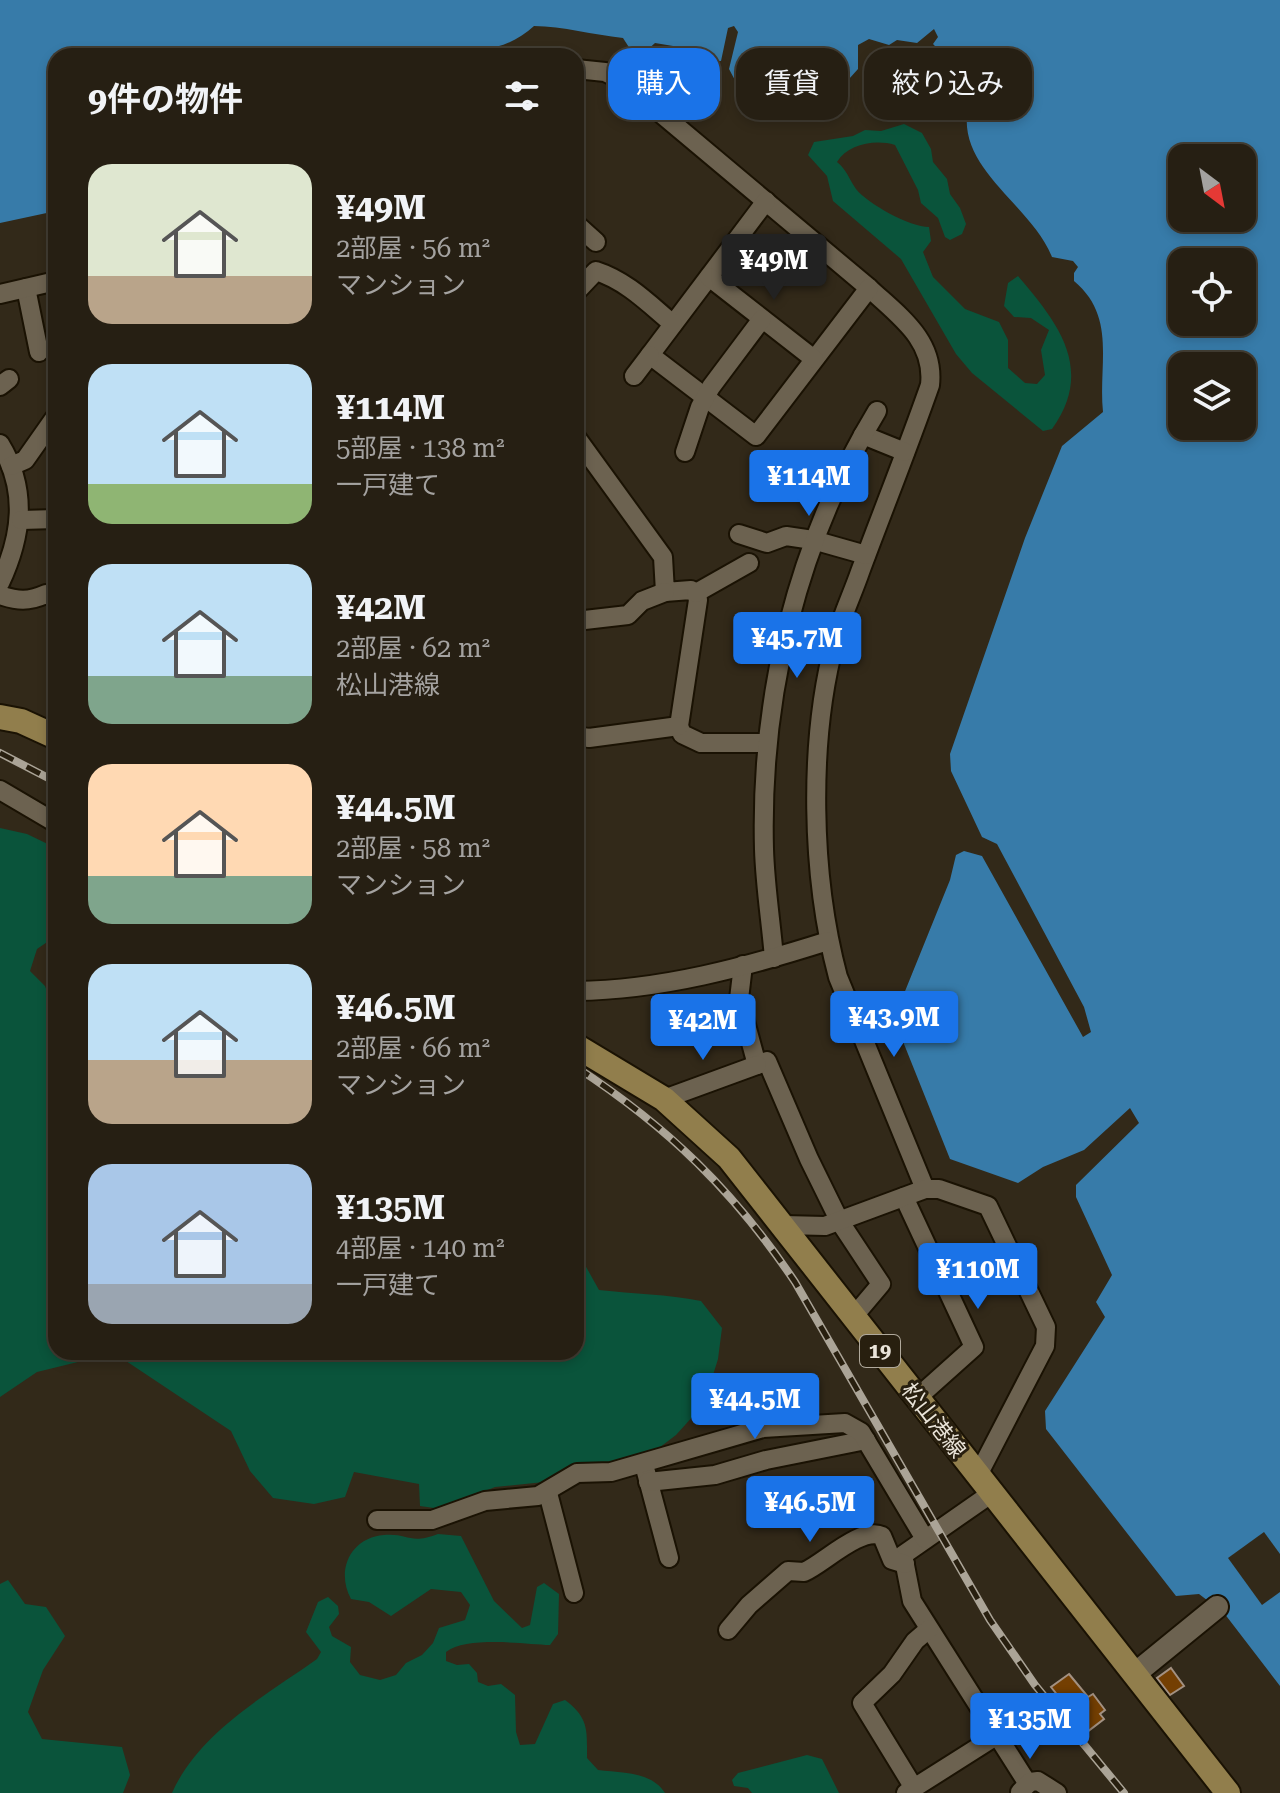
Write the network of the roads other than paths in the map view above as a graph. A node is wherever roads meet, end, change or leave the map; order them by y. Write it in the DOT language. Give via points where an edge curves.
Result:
graph roads {
  1 [pos="584,70"];
  2 [pos="766,201"];
  3 [pos="584,231"];
  4 [pos="596,242"];
  5 [pos="709,277"];
  6 [pos="48,283"];
  7 [pos="584,284"];
  8 [pos="26,288"];
  9 [pos="869,288"];
  10 [pos="0,294"];
  11 [pos="762,319"];
  12 [pos="673,324"];
  13 [pos="39,352"];
  14 [pos="650,355"];
  15 [pos="814,359"];
  16 [pos="634,376"];
  17 [pos="705,397"];
  18 [pos="877,411"];
  19 [pos="48,427"];
  20 [pos="863,435"];
  21 [pos="0,444"];
  22 [pos="584,448"];
  23 [pos="685,452"];
  24 [pos="905,452"];
  25 [pos="11,466"];
  26 [pos="48,519"];
  27 [pos="21,520"];
  28 [pos="739,534"];
  29 [pos="813,540"];
  30 [pos="866,555"];
  31 [pos="749,563"];
  32 [pos="0,583"];
  33 [pos="665,592"];
  34 [pos="696,593"];
  35 [pos="0,595"];
  36 [pos="48,595"];
  37 [pos="584,620"];
  38 [pos="0,717"];
  39 [pos="679,726"];
  40 [pos="48,733"];
  41 [pos="584,737"];
  42 [pos="767,743"];
  43 [pos="0,790"];
  44 [pos="48,818"];
  45 [pos="828,941"];
  46 [pos="774,958"];
  47 [pos="743,965"];
  48 [pos="584,991"];
  49 [pos="584,1051"];
  50 [pos="757,1065"];
  51 [pos="664,1099"];
  52 [pos="925,1189"];
  53 [pos="904,1197"];
  54 [pos="840,1222"];
  55 [pos="784,1225"];
  56 [pos="854,1316"];
  57 [pos="917,1398"];
  58 [pos="866,1440"];
  59 [pos="644,1462"];
  60 [pos="648,1482"];
  61 [pos="985,1484"];
  62 [pos="548,1493"];
  63 [pos="377,1520"];
  64 [pos="925,1539"];
  65 [pos="669,1558"];
  66 [pos="905,1564"];
  67 [pos="574,1593"];
  68 [pos="1217,1607"];
  69 [pos="929,1629"];
  70 [pos="728,1630"];
  71 [pos="1136,1673"];
  72 [pos="996,1736"];
  73 [pos="1023,1788"];
  74 [pos="910,1790"];
  75 [pos="1057,1793"];
  76 [pos="1228,1793"];
  1 -- 2 [label="street" via="620,79"];
  2 -- 5 [label="street"];
  2 -- 9 [label="street"];
  3 -- 4 [label="street"];
  5 -- 11 [label="street"];
  5 -- 12 [label="street"];
  6 -- 8 [label="street"];
  7 -- 12 [label="street" via="596,271 613,276"];
  8 -- 10 [label="street"];
  8 -- 13 [label="street"];
  9 -- 15 [label="street"];
  9 -- 24 [label="street" via="908,324 929,354 930,385"];
  11 -- 15 [label="street"];
  11 -- 17 [label="street"];
  12 -- 14 [label="street"];
  14 -- 16 [label="street"];
  14 -- 17 [label="street"];
  15 -- 17 [label="street" via="756,436"];
  17 -- 23 [label="street"];
  18 -- 20 [label="street"];
  19 -- 25 [label="street" via="25,460"];
  20 -- 24 [label="street"];
  20 -- 29 [label="street"];
  21 -- 25 [label="street"];
  22 -- 33 [label="street" via="663,557"];
  24 -- 30 [label="street"];
  25 -- 27 [label="street"];
  26 -- 27 [label="street"];
  27 -- 32 [label="street"];
  28 -- 29 [label="street" via="767,543 786,536"];
  29 -- 30 [label="street"];
  29 -- 42 [label="street" via="780,650"];
  30 -- 45 [label="street" via="835,641 820,728 819,871"];
  31 -- 34 [label="street"];
  33 -- 34 [label="street"];
  33 -- 37 [label="street" via="642,601 628,615"];
  34 -- 39 [label="street"];
  35 -- 36 [label="street" via="18,601"];
  38 -- 40 [label="main road"];
  39 -- 41 [label="street"];
  39 -- 42 [label="street" via="686,737 701,743"];
  42 -- 46 [label="street" via="764,851"];
  43 -- 44 [label="street"];
  45 -- 46 [label="street"];
  45 -- 52 [label="street"];
  46 -- 47 [label="street"];
  47 -- 48 [label="street" via="638,989"];
  47 -- 50 [label="street" via="739,999"];
  49 -- 51 [label="main road, 松山港線 / 19"];
  50 -- 51 [label="street"];
  50 -- 54 [label="street" via="767,1061"];
  51 -- 55 [label="main road, 松山港線 / 19" via="729,1158"];
  52 -- 53 [label="street"];
  52 -- 61 [label="street" via="988,1206 1046,1327 1045,1346"];
  53 -- 54 [label="street"];
  53 -- 57 [label="street" via="974,1347"];
  54 -- 55 [label="street" via="813,1228"];
  54 -- 56 [label="street" via="881,1284"];
  55 -- 56 [label="main road, 松山港線 / 19"];
  56 -- 57 [label="main road, 松山港線 / 19"];
  57 -- 61 [label="main road, 松山港線 / 19"];
  58 -- 59 [label="street" via="845,1423 763,1428"];
  58 -- 60 [label="street" via="715,1475"];
  58 -- 64 [label="street"];
  59 -- 60 [label="street"];
  59 -- 62 [label="street" via="611,1472 577,1473"];
  60 -- 65 [label="street"];
  61 -- 64 [label="street"];
  61 -- 71 [label="main road, 松山港線 / 19"];
  62 -- 63 [label="street" via="485,1501 432,1520"];
  62 -- 67 [label="street"];
  64 -- 66 [label="street" via="903,1555"];
  66 -- 69 [label="street" via="912,1601"];
  66 -- 70 [label="street" via="892,1560 882,1536 869,1534 804,1572 788,1571"];
  68 -- 71 [label="street"];
  69 -- 72 [label="street"];
  69 -- 74 [label="street" via="862,1703"];
  71 -- 76 [label="main road, 松山港線 / 19"];
  72 -- 73 [label="street"];
  72 -- 74 [label="street"];
  73 -- 75 [label="street" via="1038,1781"];
}
